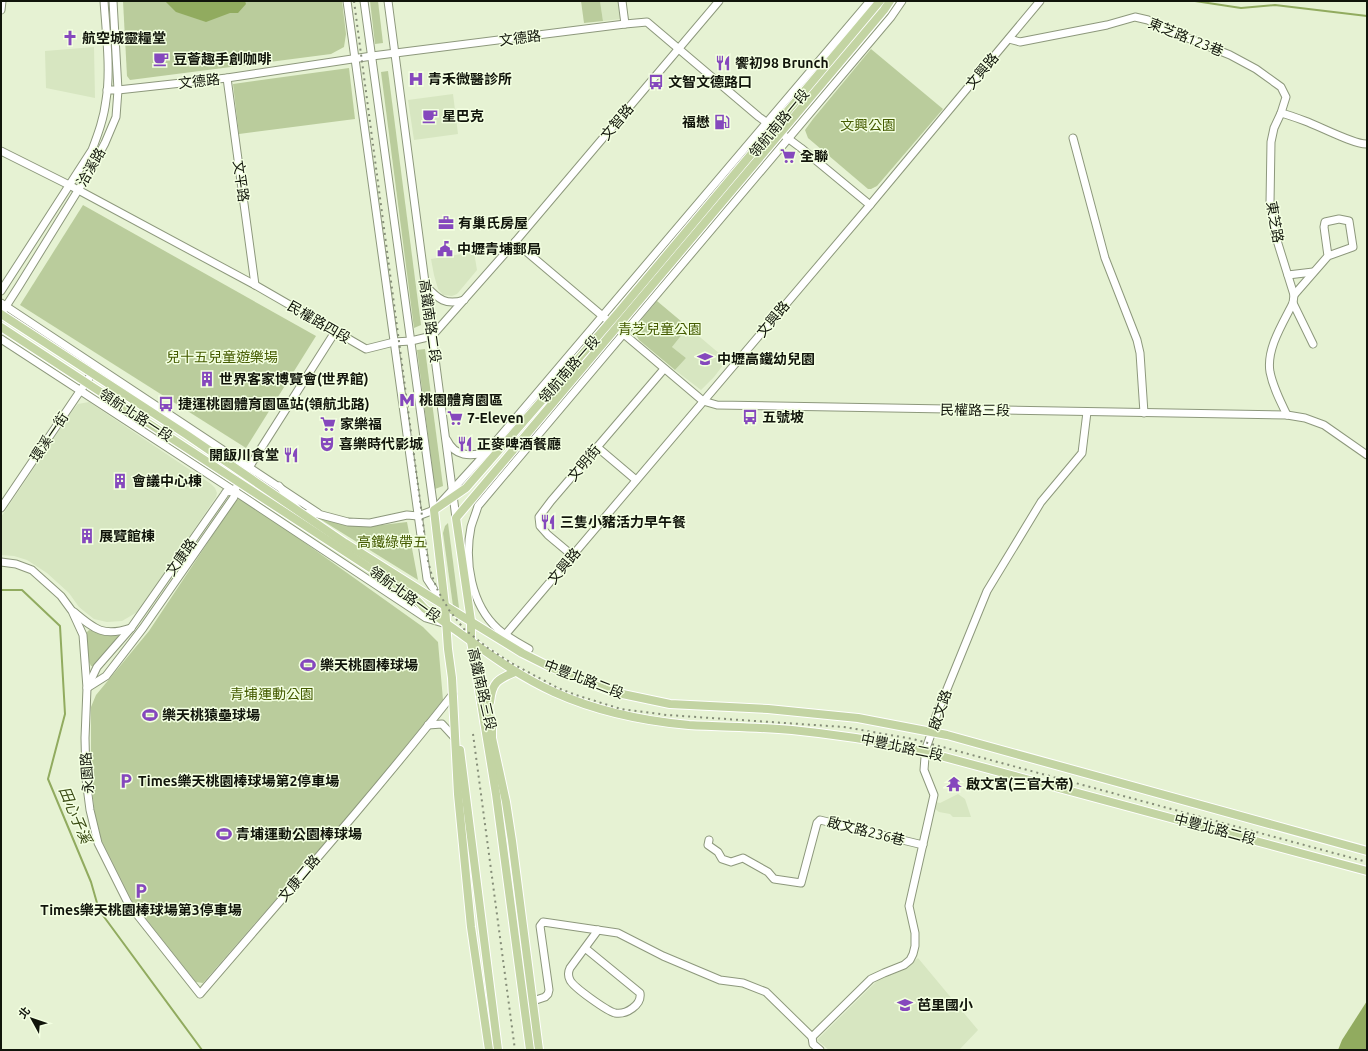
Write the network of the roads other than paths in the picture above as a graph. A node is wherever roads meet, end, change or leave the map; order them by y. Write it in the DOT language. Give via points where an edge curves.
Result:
graph roads {
  1 [pos="2,1"];
  2 [pos="104,1"];
  3 [pos="113,1"];
  4 [pos="347,1"];
  5 [pos="364,1"];
  6 [pos="388,1"];
  7 [pos="622,1"];
  8 [pos="719,1"];
  9 [pos="870,1"];
  10 [pos="880,1"];
  11 [pos="890,1"];
  12 [pos="902,1"];
  13 [pos="1040,1"];
  14 [pos="1,10"];
  15 [pos="625,24"];
  16 [pos="1009,39"];
  17 [pos="678,49"];
  18 [pos="395,54"];
  19 [pos="372,56"];
  20 [pos="355,59"];
  21 [pos="227,78"];
  22 [pos="107,90"];
  23 [pos="118,90"];
  24 [pos="1281,113"];
  25 [pos="767,123"];
  26 [pos="778,130"];
  27 [pos="788,138"];
  28 [pos="1073,138"];
  29 [pos="1367,144"];
  30 [pos="1,151"];
  31 [pos="69,185"];
  32 [pos="78,190"];
  33 [pos="870,205"];
  34 [pos="515,242"];
  35 [pos="1328,256"];
  36 [pos="1312,272"];
  37 [pos="1288,275"];
  38 [pos="255,285"];
  39 [pos="426,286"];
  40 [pos="1,291"];
  41 [pos="1294,295"];
  42 [pos="464,300"];
  43 [pos="1293,303"];
  44 [pos="4,304"];
  45 [pos="1,314"];
  46 [pos="603,316"];
  47 [pos="610,322"];
  48 [pos="1,327"];
  49 [pos="616,328"];
  50 [pos="335,332"];
  51 [pos="623,334"];
  52 [pos="432,336"];
  53 [pos="1,339"];
  54 [pos="411,341"];
  55 [pos="394,342"];
  56 [pos="1313,344"];
  57 [pos="664,368"];
  58 [pos="95,370"];
  59 [pos="86,382"];
  60 [pos="81,390"];
  61 [pos="703,401"];
  62 [pos="1087,412"];
  63 [pos="1144,413"];
  64 [pos="1286,415"];
  65 [pos="446,437"];
  66 [pos="598,447"];
  67 [pos="486,454"];
  68 [pos="1367,455"];
  69 [pos="250,467"];
  70 [pos="507,472"];
  71 [pos="244,474"];
  72 [pos="636,480"];
  73 [pos="239,483"];
  74 [pos="279,486"];
  75 [pos="234,491"];
  76 [pos="478,492"];
  77 [pos="453,493"];
  78 [pos="1,508"];
  79 [pos="434,510"];
  80 [pos="302,514"];
  81 [pos="320,514"];
  82 [pos="418,516"];
  83 [pos="456,518"];
  84 [pos="573,556"];
  85 [pos="1,562"];
  86 [pos="445,606"];
  87 [pos="72,611"];
  88 [pos="470,621"];
  89 [pos="446,624"];
  90 [pos="132,628"];
  91 [pos="143,628"];
  92 [pos="505,635"];
  93 [pos="471,642"];
  94 [pos="529,649"];
  95 [pos="516,672"];
  96 [pos="87,688"];
  97 [pos="478,689"];
  98 [pos="453,694"];
  99 [pos="492,723"];
  100 [pos="428,725"];
  101 [pos="932,733"];
  102 [pos="454,737"];
  103 [pos="492,738"];
  104 [pos="925,751"];
  105 [pos="709,840"];
  106 [pos="923,845"];
  107 [pos="1367,851"];
  108 [pos="1367,871"];
  109 [pos="598,930"];
  110 [pos="585,948"];
  111 [pos="200,994"];
  112 [pos="533,1001"];
  113 [pos="492,1010"];
  114 [pos="529,1036"];
  115 [pos="812,1037"];
  116 [pos="490,1050"];
  117 [pos="498,1050"];
  118 [pos="530,1050"];
  119 [pos="539,1050"];
  120 [pos="820,1050"];
  1 -- 14 [label="street"];
  2 -- 22 [label="street, 洽溪路"];
  3 -- 23 [label="street, 洽溪路"];
  4 -- 20 [label="street"];
  5 -- 19 [label="street, 高鐵南路二段"];
  6 -- 18 [label="street, 高鐵南路二段"];
  7 -- 15 [label="street"];
  8 -- 17 [label="street, 文智路"];
  9 -- 25 [label="street, 領航南路一段"];
  10 -- 26 [label="main road, 領航南路一段"];
  11 -- 26 [label="main road, 領航南路一段"];
  12 -- 27 [label="street, 領航南路一段"];
  13 -- 16 [label="street, 文興路"];
  15 -- 17 [label="street, 文德路" via="647,22"];
  15 -- 18 [label="street, 文德路"];
  16 -- 24 [label="street, 東芝路123巷" via="1020,42 1135,17 1148,20 1230,55 1270,78 1281,87 1286,97"];
  16 -- 33 [label="street, 文興路"];
  17 -- 25 [label="street, 文德路"];
  17 -- 34 [label="street, 文智路"];
  18 -- 19 [label="street, 文德路"];
  18 -- 39 [label="street, 高鐵南路二段"];
  19 -- 20 [label="street, 文德路"];
  19 -- 54 [label="street, 高鐵南路二段"];
  20 -- 21 [label="street, 文德路"];
  20 -- 55 [label="street"];
  21 -- 23 [label="street, 文德路"];
  21 -- 38 [label="street, 文平路"];
  22 -- 23 [label="street, 文德路"];
  22 -- 31 [label="street, 洽溪路" via="100,127 92,150"];
  23 -- 32 [label="street, 洽溪路" via="116,117 105,143"];
  24 -- 29 [label="street" via="1305,120 1352,141"];
  24 -- 37 [label="street, 東芝路" via="1271,142 1270,203 1274,234"];
  25 -- 26 [label="street, 文德路"];
  25 -- 46 [label="street, 領航南路一段"];
  26 -- 27 [label="street, 文德路"];
  26 -- 47 [label="main road, 領航南路一段"];
  26 -- 49 [label="main road, 領航南路一段"];
  27 -- 33 [label="street, 文德路"];
  27 -- 51 [label="street, 領航南路一段"];
  28 -- 63 [label="street" via="1105,258 1137,340"];
  30 -- 31 [label="street, 民權路四段"];
  31 -- 32 [label="street, 民權路四段"];
  31 -- 40 [label="street, 洽溪路"];
  32 -- 38 [label="street, 民權路四段"];
  32 -- 44 [label="street, 洽溪路"];
  33 -- 61 [label="street, 文興路"];
  34 -- 42 [label="street"];
  34 -- 46 [label="street"];
  35 -- 35 [label="street" via="1353,247 1348,221 1339,219 1326,222 1324,227"];
  35 -- 36 [label="street"];
  36 -- 37 [label="street"];
  36 -- 41 [label="street"];
  37 -- 41 [label="street, 東芝路"];
  38 -- 50 [label="street, 民權路四段"];
  39 -- 42 [label="street" via="441,300 456,303"];
  39 -- 52 [label="street, 高鐵南路二段"];
  41 -- 43 [label="street, 東芝路"];
  42 -- 52 [label="street"];
  43 -- 56 [label="street"];
  43 -- 64 [label="street, 東芝路" via="1272,347 1270,371"];
  44 -- 45 [label="street, 洽溪路"];
  44 -- 58 [label="street, 領航北路一段"];
  45 -- 58 [label="main road, 領航北路一段"];
  46 -- 47 [label="street, 民權路三段"];
  46 -- 67 [label="street, 領航南路一段"];
  47 -- 49 [label="street, 民權路三段"];
  47 -- 77 [label="main road, 領航南路一段" via="466,488"];
  48 -- 59 [label="main road, 領航北路一段"];
  49 -- 51 [label="street, 民權路三段"];
  49 -- 76 [label="main road, 領航南路一段"];
  50 -- 55 [label="street, 民權路四段" via="366,349"];
  50 -- 69 [label="street, 文康路"];
  51 -- 57 [label="street, 民權路三段"];
  51 -- 70 [label="street, 領航南路一段"];
  52 -- 54 [label="street, 民權路四段"];
  52 -- 65 [label="street, 高鐵南路二段"];
  53 -- 60 [label="street, 領航北路一段"];
  54 -- 55 [label="street, 民權路四段"];
  54 -- 79 [label="street, 高鐵南路二段"];
  55 -- 82 [label="street"];
  57 -- 61 [label="street, 民權路三段"];
  57 -- 66 [label="street, 文明街"];
  58 -- 59 [label="street, 環溪一街"];
  58 -- 69 [label="street, 領航北路一段"];
  58 -- 71 [label="main road, 領航北路一段"];
  59 -- 60 [label="street, 環溪一街"];
  59 -- 73 [label="main road, 領航北路一段"];
  60 -- 75 [label="street, 領航北路一段"];
  60 -- 78 [label="street, 環溪一街"];
  61 -- 62 [label="street, 民權路三段" via="717,405"];
  61 -- 72 [label="street, 文興路"];
  62 -- 63 [label="street, 民權路三段"];
  62 -- 101 [label="street, 啟文路" via="1082,453 1041,502 987,591 936,716"];
  63 -- 64 [label="street, 民權路三段"];
  64 -- 68 [label="street, 民權路三段" via="1324,425"];
  65 -- 67 [label="street" via="449,445 464,455"];
  65 -- 77 [label="street, 高鐵南路二段"];
  66 -- 72 [label="street"];
  66 -- 84 [label="street, 文明街" via="539,517 540,526"];
  67 -- 77 [label="street, 領航南路一段"];
  69 -- 71 [label="street, 文康路"];
  69 -- 74 [label="street, 領航北路一段"];
  70 -- 76 [label="street"];
  70 -- 92 [label="street" via="478,506 471,526 469,543 470,571 475,596 484,614"];
  71 -- 73 [label="street, 文康路"];
  71 -- 80 [label="main road, 領航北路一段"];
  72 -- 84 [label="street, 文興路"];
  73 -- 75 [label="street, 文康路"];
  73 -- 89 [label="main road, 領航北路一段" via="412,596"];
  74 -- 80 [label="street"];
  74 -- 81 [label="street, 領航北路一段"];
  75 -- 89 [label="street, 領航北路一段" via="426,618"];
  75 -- 90 [label="street, 文康路" via="226,492"];
  75 -- 91 [label="street, 文康路" via="232,501"];
  76 -- 83 [label="main road, 領航南路一段"];
  77 -- 79 [label="main road, 領航南路一段"];
  77 -- 83 [label="street, 高鐵南路二段"];
  79 -- 82 [label="street"];
  79 -- 86 [label="main road, 高鐵南路二段"];
  80 -- 81 [label="street"];
  80 -- 86 [label="main road, 領航北路一段"];
  81 -- 82 [label="street" via="348,522 370,523 407,515"];
  82 -- 86 [label="street" via="427,579"];
  83 -- 88 [label="main road, 高鐵南路二段"];
  84 -- 92 [label="street, 文興路"];
  85 -- 87 [label="street, 永園路" via="32,570"];
  86 -- 88 [label="main road, 中豐北路二段"];
  86 -- 89 [label="main road, 高鐵南路二段"];
  87 -- 90 [label="street" via="92,627 106,632"];
  87 -- 96 [label="street, 永園路" via="83,635"];
  88 -- 93 [label="main road, 高鐵南路二段"];
  88 -- 101 [label="main road, 中豐北路二段" via="536,660 613,692 670,704 768,709 858,718"];
  89 -- 93 [label="main road, 中豐北路二段"];
  89 -- 98 [label="main road, 高鐵南路三段"];
  90 -- 91 [label="street"];
  90 -- 96 [label="street, 文康路" via="97,667"];
  91 -- 96 [label="street, 文康路" via="106,676"];
  92 -- 94 [label="street"];
  93 -- 95 [label="main road, 中豐北路二段"];
  93 -- 97 [label="main road, 高鐵南路三段"];
  93 -- 99 [label="main road, 高鐵南路三段" via="480,668"];
  95 -- 99 [label="main road" via="500,679 491,689"];
  95 -- 104 [label="main road, 中豐北路二段" via="572,699 658,721 854,737"];
  96 -- 111 [label="street, 永園路" via="86,779 98,843 128,904"];
  97 -- 103 [label="main road"];
  97 -- 114 [label="main road, 高鐵南路三段" via="496,794"];
  98 -- 100 [label="street, 文康二路"];
  98 -- 102 [label="main road, 高鐵南路三段"];
  98 -- 113 [label="main road, 高鐵南路三段"];
  99 -- 103 [label="main road, 高鐵南路三段"];
  100 -- 102 [label="street" via="442,724"];
  100 -- 111 [label="street, 文康二路"];
  101 -- 104 [label="street, 啟文路"];
  101 -- 107 [label="main road, 中豐北路二段"];
  102 -- 116 [label="main road, 高鐵南路三段" via="471,927"];
  103 -- 112 [label="main road, 高鐵南路三段" via="510,826"];
  104 -- 106 [label="street, 啟文路" via="924,770 934,795"];
  104 -- 108 [label="main road, 中豐北路二段"];
  105 -- 106 [label="street, 啟文路236巷" via="708,845 718,852 722,859 731,862 743,858 774,878 802,883 817,823 820,820"];
  106 -- 115 [label="street, 啟文路" via="909,906 915,933 915,946 910,960 871,980"];
  109 -- 110 [label="street"];
  109 -- 112 [label="street" via="543,922 540,926 549,990 545,997"];
  109 -- 115 [label="street" via="618,933 662,956 720,980 743,983 761,989"];
  110 -- 110 [label="street" via="568,972 574,986 615,1013 633,1008 641,998 640,993"];
  112 -- 114 [label="main road"];
  112 -- 119 [label="main road, 高鐵南路三段"];
  113 -- 116 [label="main road"];
  113 -- 117 [label="main road, 高鐵南路三段"];
  114 -- 118 [label="main road, 高鐵南路三段"];
  115 -- 120 [label="street" via="813,1044"];
}
